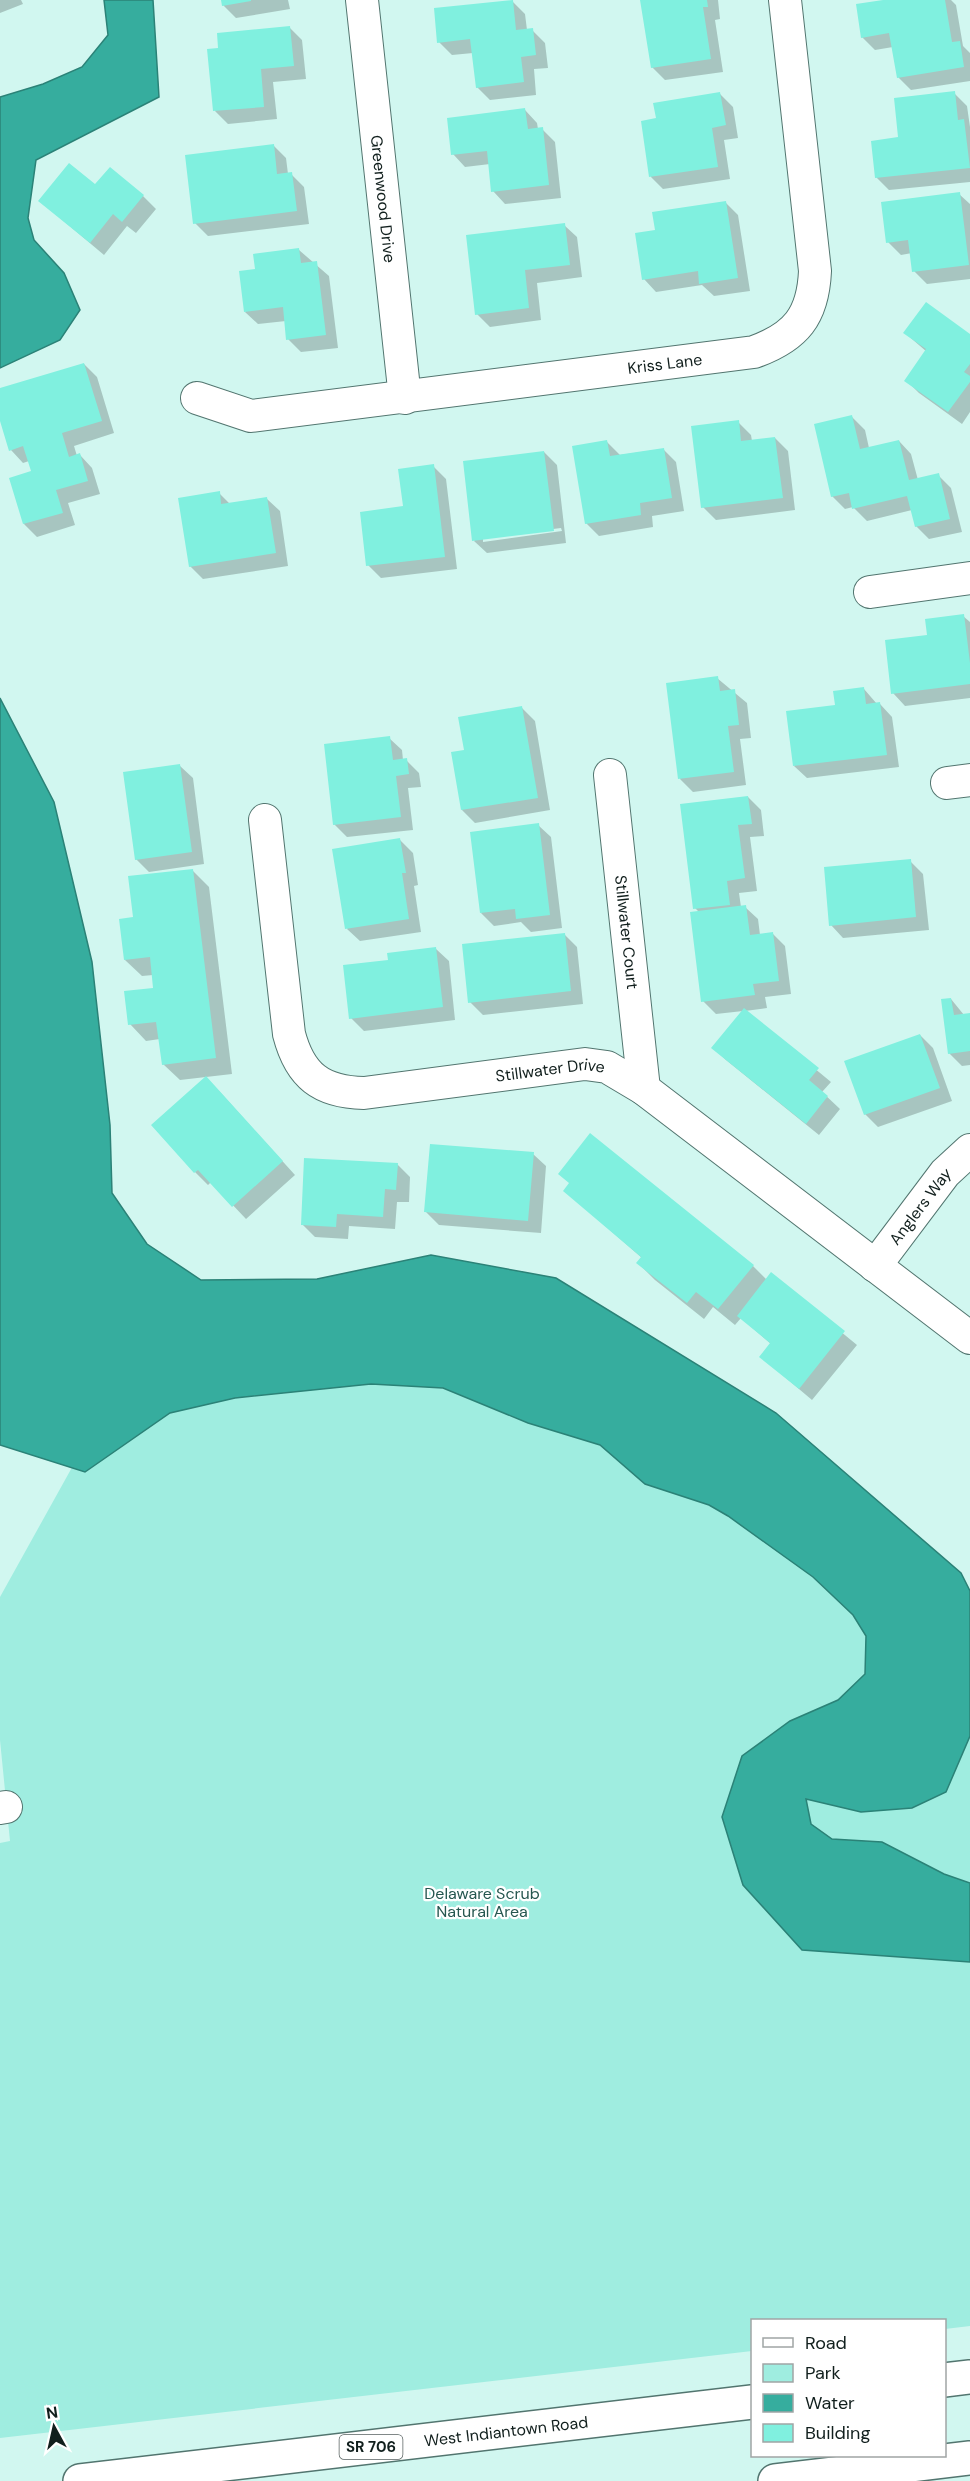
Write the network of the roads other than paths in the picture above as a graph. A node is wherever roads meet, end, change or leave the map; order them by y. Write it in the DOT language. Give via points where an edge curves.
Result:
graph roads {
  1 [pos="362,0"];
  2 [pos="785,0"];
  3 [pos="197,398"];
  4 [pos="405,398"];
  5 [pos="970,578"];
  6 [pos="870,592"];
  7 [pos="610,775"];
  8 [pos="265,820"];
  9 [pos="644,1089"];
  10 [pos="970,1150"];
  11 [pos="875,1266"];
  12 [pos="970,1338"];
  13 [pos="970,2377"];
  14 [pos="946,2380"];
  15 [pos="751,2402"];
  16 [pos="970,2458"];
  17 [pos="184,2475"];
  18 [pos="148,2477"];
  19 [pos="808,2479"];
  20 [pos="80,2481"];
  21 [pos="775,2481"];
  1 -- 4 [label="street, Greenwood Drive"];
  2 -- 4 [label="street, Kriss Lane" via="815,271 807,313 793,331 775,344 754,351"];
  3 -- 4 [label="street, Kriss Lane" via="251,416"];
  5 -- 6 [label="street"];
  7 -- 9 [label="street, Stillwater Court"];
  8 -- 9 [label="street, Stillwater Drive" via="289,1034 294,1055 323,1086 343,1093 364,1093 585,1064 607,1067"];
  9 -- 11 [label="street, Stillwater Drive"];
  10 -- 11 [label="street, Anglers Way" via="945,1173"];
  11 -- 12 [label="street, Stillwater Drive"];
  13 -- 14 [label="main road"];
  15 -- 17 [label="main road, West Indiantown Road / SR 706"];
  16 -- 19 [label="main road"];
  17 -- 18 [label="main road, West Indiantown Road / SR 706"];
  18 -- 20 [label="main road, West Indiantown Road / SR 706"];
  19 -- 21 [label="main road"];
}
